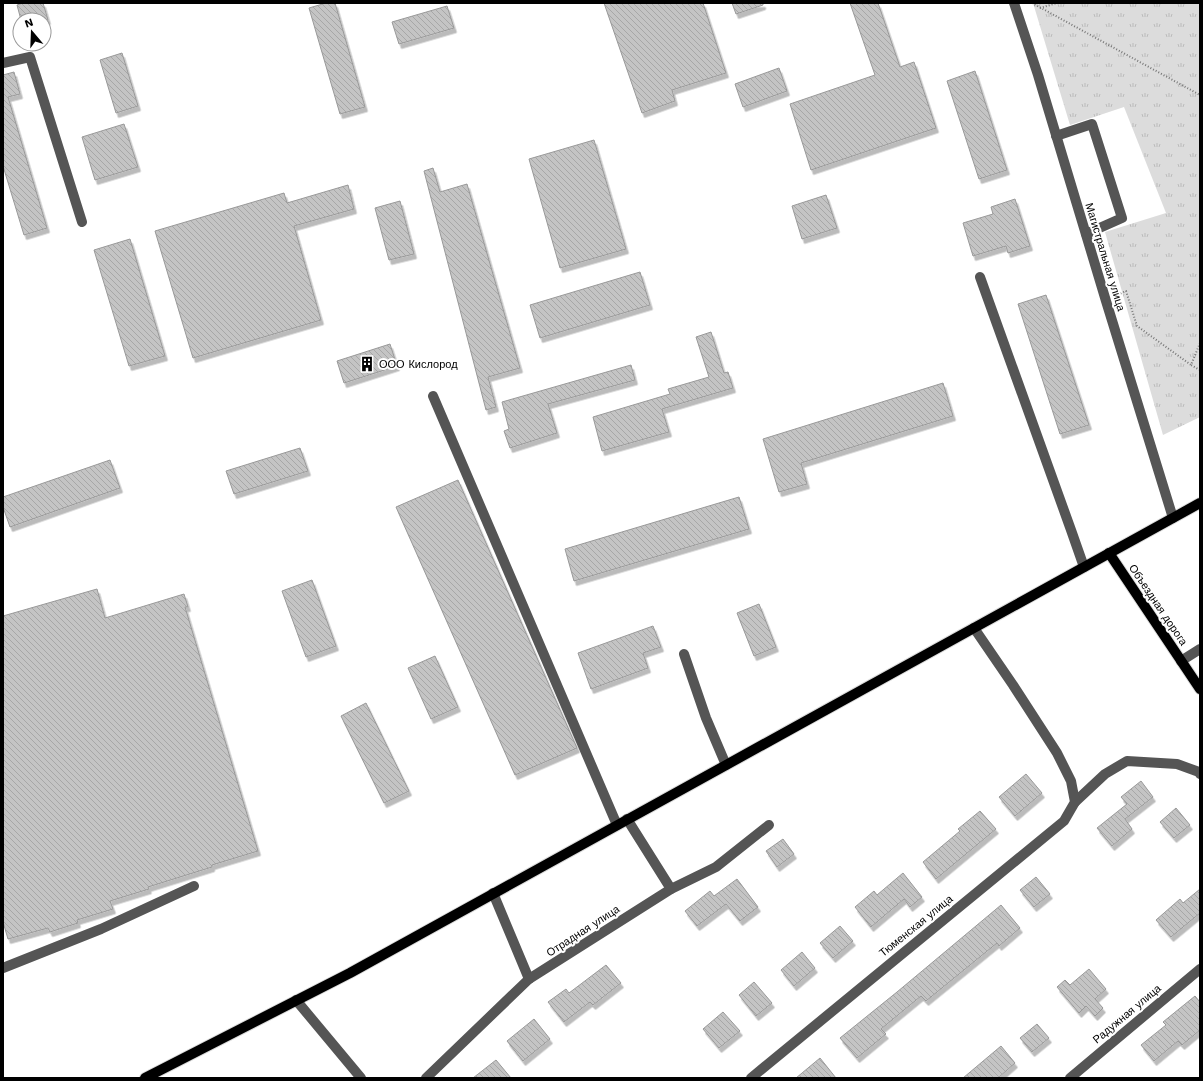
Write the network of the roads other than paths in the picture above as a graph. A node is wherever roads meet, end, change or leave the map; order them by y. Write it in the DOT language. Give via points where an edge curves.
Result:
graph roads {
  1 [pos="1014,3"];
  2 [pos="3,63"];
  3 [pos="1056,136"];
  4 [pos="82,222"];
  5 [pos="1086,234"];
  6 [pos="980,277"];
  7 [pos="433,396"];
  8 [pos="1200,503"];
  9 [pos="1174,518"];
  10 [pos="1109,553"];
  11 [pos="1084,567"];
  12 [pos="974,628"];
  13 [pos="1200,649"];
  14 [pos="684,654"];
  15 [pos="1181,661"];
  16 [pos="1200,689"];
  17 [pos="726,765"];
  18 [pos="1200,774"];
  19 [pos="1075,802"];
  20 [pos="627,819"];
  21 [pos="617,825"];
  22 [pos="769,825"];
  23 [pos="194,886"];
  24 [pos="671,888"];
  25 [pos="493,893"];
  26 [pos="3,968"];
  27 [pos="1200,969"];
  28 [pos="529,979"];
  29 [pos="296,1000"];
  30 [pos="145,1078"];
  31 [pos="362,1078"];
  32 [pos="426,1078"];
  33 [pos="751,1078"];
  34 [pos="1070,1078"];
  1 -- 3 [label="street, Магистральная улица"];
  2 -- 4 [label="street" via="30,57"];
  3 -- 5 [label="street, Магистральная улица"];
  3 -- 5 [label="street" via="1092,124 1122,218"];
  5 -- 9 [label="street, Магистральная улица"];
  6 -- 11 [label="street"];
  7 -- 21 [label="street"];
  8 -- 9 [label="main road"];
  9 -- 10 [label="main road"];
  10 -- 11 [label="main road"];
  10 -- 15 [label="main road, Объездная дорога"];
  11 -- 12 [label="main road"];
  12 -- 17 [label="main road"];
  12 -- 19 [label="street" via="1056,753 1071,781"];
  13 -- 15 [label="street"];
  14 -- 17 [label="street" via="706,718"];
  15 -- 16 [label="main road, Объездная дорога"];
  17 -- 20 [label="main road"];
  18 -- 19 [label="street, Тюменская улица" via="1177,764 1127,761 1105,774"];
  19 -- 33 [label="street, Тюменская улица" via="1064,820"];
  20 -- 21 [label="main road"];
  20 -- 24 [label="street"];
  21 -- 25 [label="main road"];
  22 -- 24 [label="street, Отрадная улица" via="716,868"];
  23 -- 26 [label="street" via="100,930"];
  24 -- 28 [label="street, Отрадная улица"];
  25 -- 28 [label="street"];
  25 -- 29 [label="main road" via="350,973"];
  27 -- 34 [label="street, Радужная улица"];
  28 -- 32 [label="street, Отрадная улица"];
  29 -- 30 [label="main road"];
  29 -- 31 [label="street"];
}
